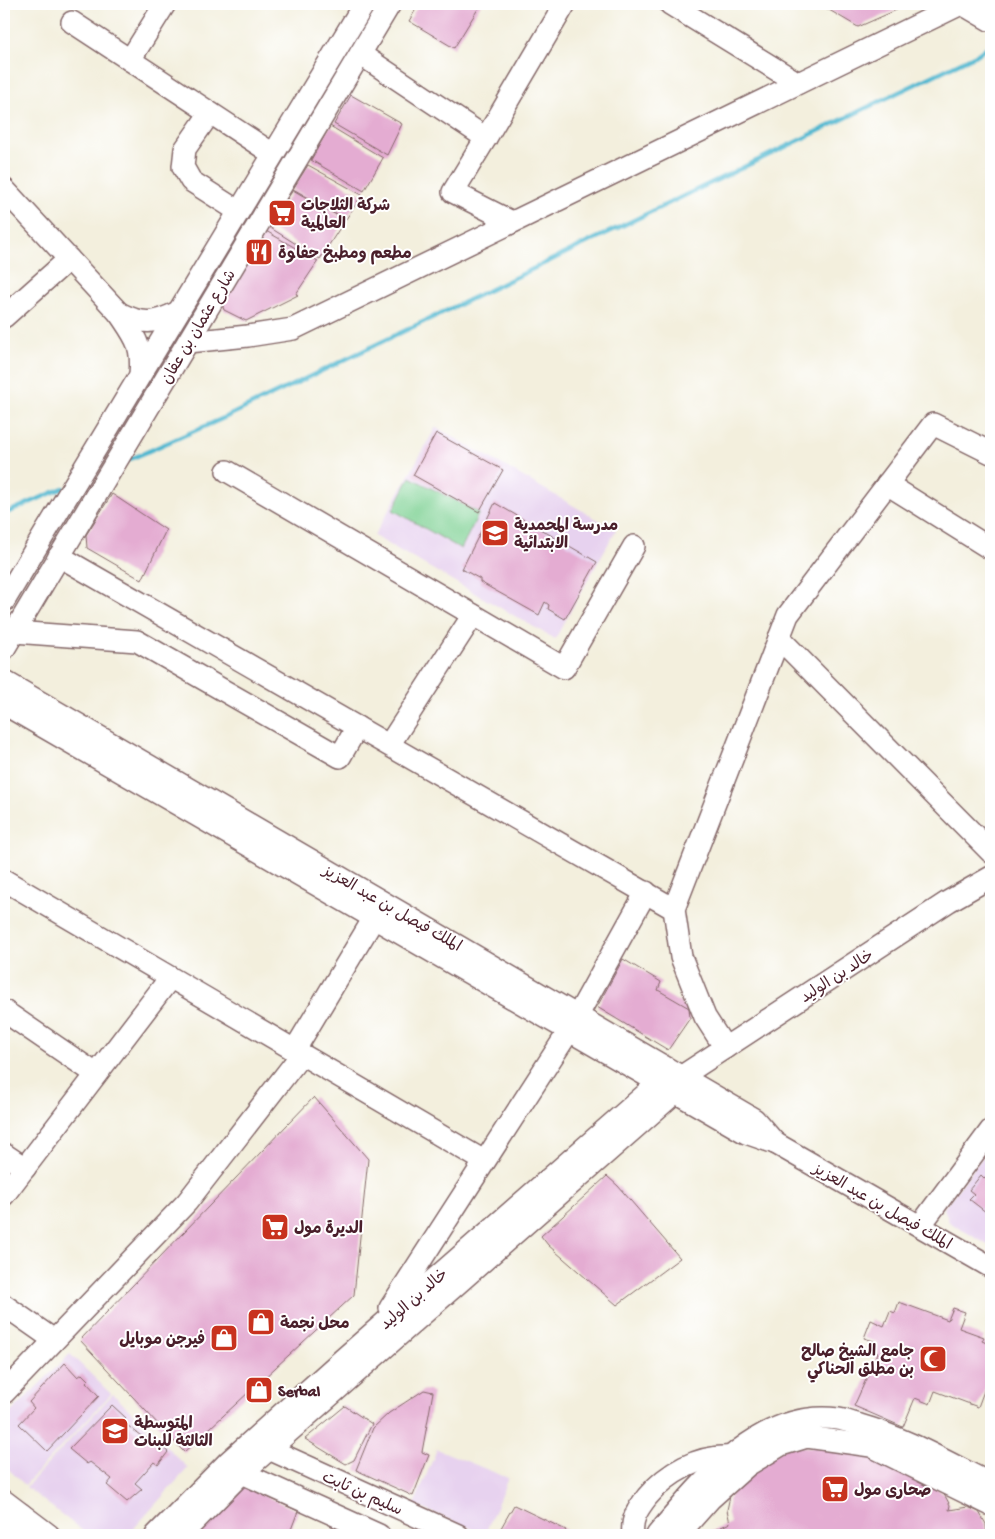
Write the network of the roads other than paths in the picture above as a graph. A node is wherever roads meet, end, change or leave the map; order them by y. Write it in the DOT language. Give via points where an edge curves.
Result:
graph roads {
  1 [pos="165,4"];
  2 [pos="364,4"];
  3 [pos="390,4"];
  4 [pos="565,4"];
  5 [pos="670,4"];
  6 [pos="962,4"];
  7 [pos="967,4"];
  8 [pos="991,18"];
  9 [pos="72,22"];
  10 [pos="360,54"];
  11 [pos="130,60"];
  12 [pos="798,83"];
  13 [pos="210,113"];
  14 [pos="486,138"];
  15 [pos="273,154"];
  16 [pos="4,189"];
  17 [pos="238,210"];
  18 [pos="512,222"];
  19 [pos="69,259"];
  20 [pos="178,312"];
  21 [pos="119,313"];
  22 [pos="4,317"];
  23 [pos="188,342"];
  24 [pos="139,376"];
  25 [pos="991,453"];
  26 [pos="227,471"];
  27 [pos="887,484"];
  28 [pos="634,546"];
  29 [pos="991,550"];
  30 [pos="59,556"];
  31 [pos="4,601"];
  32 [pos="473,614"];
  33 [pos="779,638"];
  34 [pos="9,640"];
  35 [pos="4,680"];
  36 [pos="4,704"];
  37 [pos="357,727"];
  38 [pos="388,745"];
  39 [pos="991,852"];
  40 [pos="991,877"];
  41 [pos="4,880"];
  42 [pos="646,892"];
  43 [pos="674,909"];
  44 [pos="374,918"];
  45 [pos="170,978"];
  46 [pos="4,1011"];
  47 [pos="574,1023"];
  48 [pos="725,1048"];
  49 [pos="298,1053"];
  50 [pos="96,1074"];
  51 [pos="672,1084"];
  52 [pos="991,1130"];
  53 [pos="4,1154"];
  54 [pos="484,1161"];
  55 [pos="25,1168"];
  56 [pos="4,1195"];
  57 [pos="920,1226"];
  58 [pos="991,1266"];
  59 [pos="4,1305"];
  60 [pos="377,1330"];
  61 [pos="54,1340"];
  62 [pos="4,1393"];
  63 [pos="269,1449"];
  64 [pos="731,1457"];
  65 [pos="242,1473"];
  66 [pos="991,1484"];
  67 [pos="4,1501"];
  68 [pos="991,1505"];
  69 [pos="21,1514"];
  70 [pos="4,1532"];
  71 [pos="49,1535"];
  72 [pos="156,1535"];
  73 [pos="181,1535"];
  74 [pos="379,1535"];
  75 [pos="458,1535"];
  76 [pos="634,1535"];
  77 [pos="657,1535"];
  78 [pos="678,1535"];
  1 -- 11 [label="street"];
  2 -- 15 [label="street, شارع عثمان بن عفان"];
  3 -- 10 [label="street, شارع عثمان بن عفان"];
  4 -- 14 [label="street"];
  5 -- 12 [label="street"];
  6 -- 12 [label="street"];
  7 -- 8 [label="main road"];
  9 -- 11 [label="street"];
  10 -- 14 [label="street"];
  10 -- 23 [label="street, شارع عثمان بن عفان"];
  11 -- 13 [label="street"];
  12 -- 18 [label="street"];
  13 -- 15 [label="street"];
  13 -- 17 [label="street" via="185,149 184,167 191,181"];
  14 -- 18 [label="street" via="453,192"];
  15 -- 17 [label="street, شارع عثمان بن عفان"];
  16 -- 19 [label="street"];
  17 -- 20 [label="street, شارع عثمان بن عفان"];
  18 -- 23 [label="street" via="293,329"];
  19 -- 21 [label="street"];
  19 -- 22 [label="street"];
  20 -- 21 [label="street" via="148,322 136,321"];
  20 -- 24 [label="street, شارع عثمان بن عفان"];
  21 -- 24 [label="street" via="139,345 142,359"];
  23 -- 30 [label="street, شارع عثمان بن عفان"];
  24 -- 31 [label="street, شارع عثمان بن عفان"];
  25 -- 27 [label="street" via="933,424"];
  26 -- 32 [label="street"];
  27 -- 29 [label="street"];
  27 -- 33 [label="street" via="788,615"];
  28 -- 32 [label="street" via="564,668"];
  30 -- 34 [label="street, شارع عثمان بن عفان"];
  30 -- 37 [label="street"];
  32 -- 38 [label="street"];
  33 -- 39 [label="street"];
  33 -- 43 [label="street"];
  34 -- 37 [label="street" via="137,641 340,757"];
  35 -- 47 [label="street, الملك فيصل بن عبد العزيز"];
  36 -- 44 [label="street, الملك فيصل بن عبد العزيز"];
  37 -- 38 [label="street"];
  38 -- 42 [label="street"];
  40 -- 48 [label="street, خالد بن الوليد" via="949,901"];
  41 -- 45 [label="street"];
  42 -- 43 [label="street"];
  42 -- 47 [label="street"];
  43 -- 48 [label="street" via="681,956 705,1017"];
  44 -- 47 [label="street, الملك فيصل بن عبد العزيز"];
  44 -- 49 [label="street"];
  45 -- 49 [label="street"];
  45 -- 50 [label="street"];
  46 -- 50 [label="street"];
  47 -- 51 [label="street, الملك فيصل بن عبد العزيز"];
  47 -- 54 [label="street"];
  48 -- 51 [label="street, خالد بن الوليد"];
  49 -- 54 [label="street"];
  49 -- 61 [label="street" via="187,1202"];
  50 -- 55 [label="street"];
  51 -- 57 [label="street, الملك فيصل بن عبد العزيز" via="746,1133 775,1143"];
  51 -- 60 [label="street, خالد بن الوليد" via="654,1087"];
  51 -- 63 [label="street, خالد بن الوليد" via="670,1098"];
  52 -- 57 [label="street"];
  53 -- 55 [label="street"];
  54 -- 60 [label="street"];
  55 -- 56 [label="street"];
  57 -- 58 [label="street, الملك فيصل بن عبد العزيز"];
  59 -- 61 [label="street"];
  60 -- 72 [label="street, خالد بن الوليد" via="228,1462"];
  61 -- 62 [label="street"];
  63 -- 65 [label="street, خالد بن الوليد"];
  63 -- 75 [label="street, سليم بن ثابت"];
  64 -- 66 [label="street" via="740,1448 776,1428 807,1418 838,1419 916,1446"];
  64 -- 76 [label="street" via="699,1461 660,1483 635,1514 632,1524"];
  64 -- 77 [label="street" via="699,1486"];
  65 -- 73 [label="street, خالد بن الوليد"];
  65 -- 74 [label="street, سليم بن ثابت"];
  67 -- 69 [label="street"];
  68 -- 78 [label="street" via="871,1446 807,1437 781,1445 748,1465 710,1499"];
  69 -- 70 [label="street"];
  69 -- 71 [label="street"];
}
